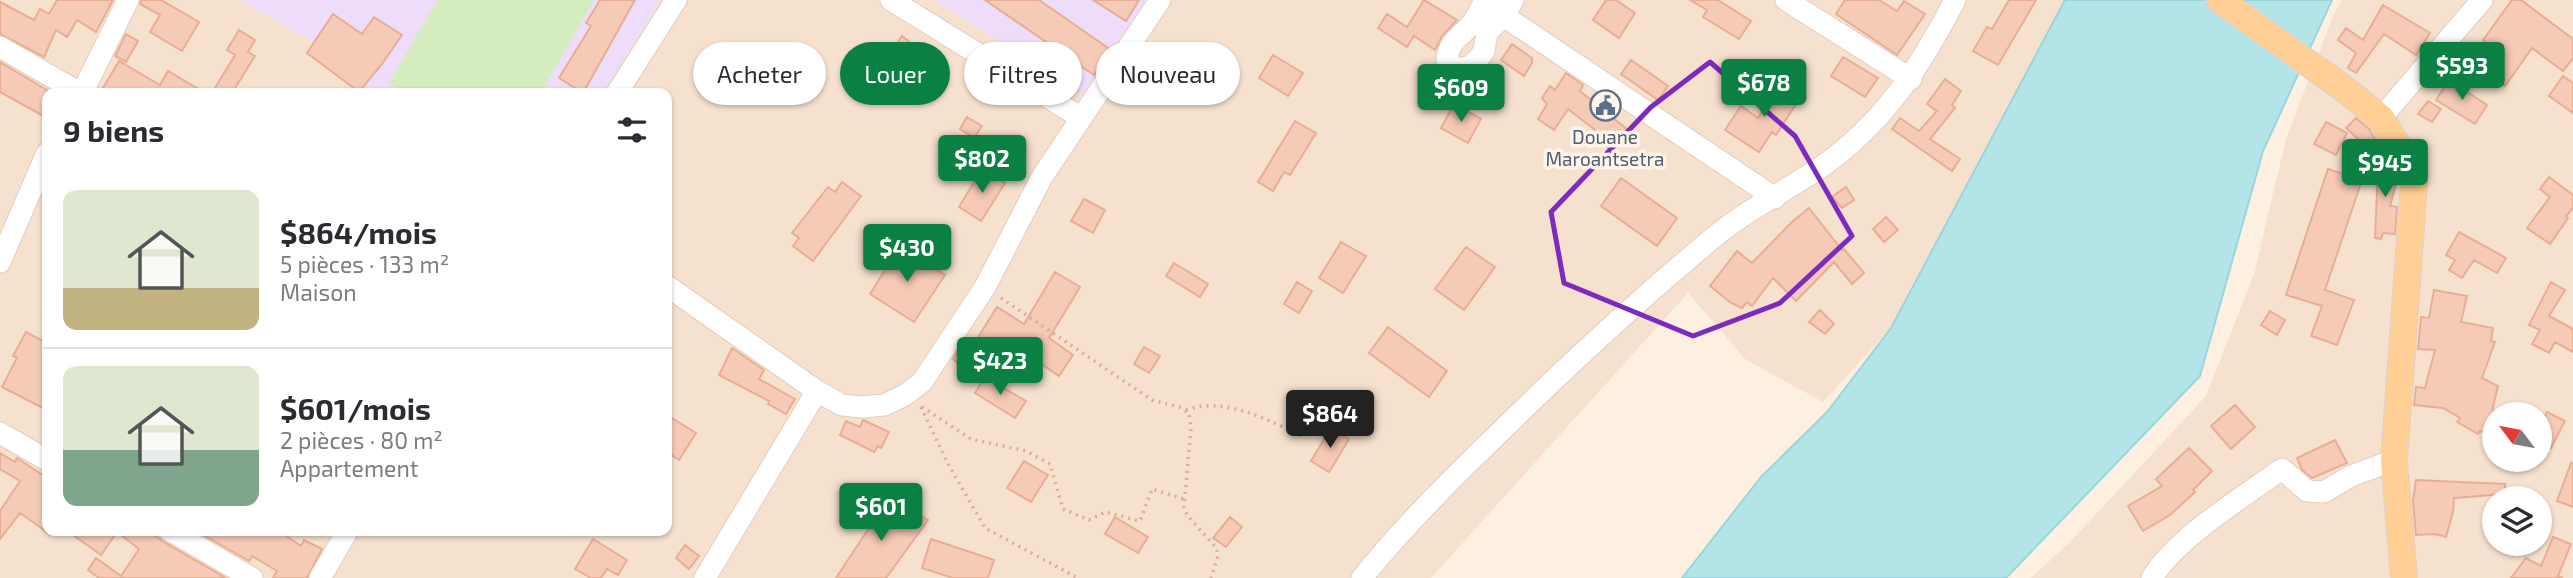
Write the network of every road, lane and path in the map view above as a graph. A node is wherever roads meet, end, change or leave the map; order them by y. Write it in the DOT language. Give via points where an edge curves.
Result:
graph roads {
  1 [pos="128,0"];
  2 [pos="676,0"];
  3 [pos="891,0"];
  4 [pos="1160,0"];
  5 [pos="1485,0"];
  6 [pos="1786,0"];
  7 [pos="1955,0"];
  8 [pos="2220,0"];
  9 [pos="2482,0"];
  10 [pos="1503,5"];
  11 [pos="0,47"];
  12 [pos="1911,79"];
  13 [pos="72,88"];
  14 [pos="84,88"];
  15 [pos="620,88"];
  16 [pos="1080,117"];
  17 [pos="2381,118"];
  18 [pos="42,165"];
  19 [pos="1775,198"];
  20 [pos="0,262"];
  21 [pos="985,287"];
  22 [pos="672,290"];
  23 [pos="817,391"];
  24 [pos="914,399"];
  25 [pos="1186,410"];
  26 [pos="0,433"];
  27 [pos="1302,436"];
  28 [pos="42,457"];
  29 [pos="2394,460"];
  30 [pos="1184,499"];
  31 [pos="179,536"];
  32 [pos="344,536"];
  33 [pos="252,578"];
  34 [pos="320,578"];
  35 [pos="705,578"];
  36 [pos="1078,578"];
  37 [pos="1211,578"];
  38 [pos="1362,578"];
  39 [pos="2152,578"];
  40 [pos="2404,578"];
  1 -- 14 [label="street"];
  2 -- 15 [label="street"];
  3 -- 16 [label="street"];
  4 -- 16 [label="street"];
  5 -- 10 [label="street" via="1447,53 1454,69 1469,68 1479,58"];
  6 -- 12 [label="street"];
  7 -- 12 [label="street"];
  8 -- 17 [label="main road"];
  9 -- 17 [label="street"];
  10 -- 19 [label="street"];
  11 -- 13 [label="street"];
  12 -- 19 [label="street" via="1860,137"];
  16 -- 21 [label="street" via="1028,202"];
  17 -- 29 [label="main road" via="2409,165 2414,184"];
  18 -- 20 [label="street"];
  19 -- 38 [label="street" via="1708,242 1542,391 1450,481"];
  21 -- 24 [label="street"];
  21 -- 25 [label="path" via="1152,400"];
  22 -- 23 [label="street"];
  23 -- 24 [label="street" via="842,405 863,407"];
  23 -- 35 [label="street"];
  24 -- 30 [label="path" via="971,439 1026,451 1050,464 1063,509 1089,520 1105,512 1140,521 1152,489"];
  24 -- 36 [label="path" via="985,528"];
  25 -- 27 [label="path" via="1246,412"];
  25 -- 30 [label="path" via="1191,428"];
  26 -- 28 [label="street"];
  29 -- 39 [label="street" via="2324,492 2306,491 2282,469 2189,538 2160,564"];
  29 -- 40 [label="main road"];
  30 -- 37 [label="path" via="1186,516 1217,549"];
  31 -- 33 [label="street"];
  32 -- 34 [label="street"];
}
